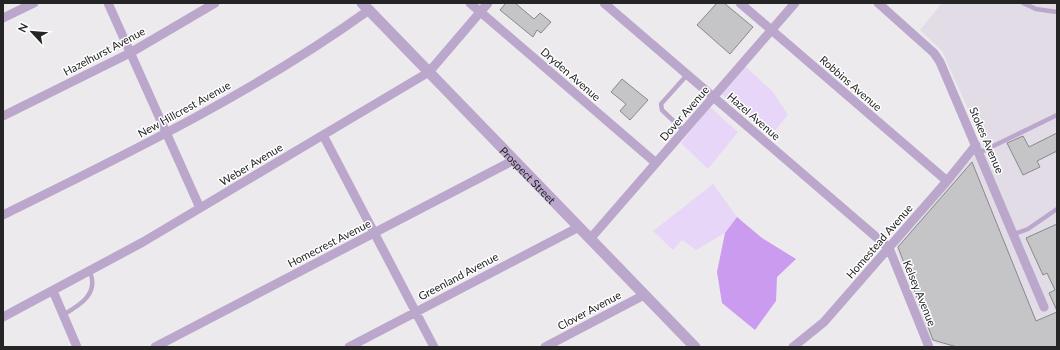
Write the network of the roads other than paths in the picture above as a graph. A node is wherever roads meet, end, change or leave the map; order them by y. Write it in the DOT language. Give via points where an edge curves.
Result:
graph roads {
  1 [pos="34,3"];
  2 [pos="108,3"];
  3 [pos="215,3"];
  4 [pos="470,3"];
  5 [pos="488,3"];
  6 [pos="604,3"];
  7 [pos="740,3"];
  8 [pos="795,3"];
  9 [pos="878,3"];
  10 [pos="1023,3"];
  11 [pos="365,7"];
  12 [pos="480,12"];
  13 [pos="1057,12"];
  14 [pos="3,18"];
  15 [pos="771,30"];
  16 [pos="130,53"];
  17 [pos="428,72"];
  18 [pos="687,75"];
  19 [pos="713,97"];
  20 [pos="1057,115"];
  21 [pos="3,116"];
  22 [pos="684,131"];
  23 [pos="167,134"];
  24 [pos="323,135"];
  25 [pos="977,149"];
  26 [pos="514,160"];
  27 [pos="656,163"];
  28 [pos="947,181"];
  29 [pos="200,208"];
  30 [pos="1057,209"];
  31 [pos="3,215"];
  32 [pos="579,227"];
  33 [pos="374,233"];
  34 [pos="1014,234"];
  35 [pos="590,239"];
  36 [pos="889,248"];
  37 [pos="90,272"];
  38 [pos="53,291"];
  39 [pos="644,295"];
  40 [pos="1044,307"];
  41 [pos="416,312"];
  42 [pos="63,315"];
  43 [pos="3,317"];
  44 [pos="77,347"];
  45 [pos="155,347"];
  46 [pos="349,347"];
  47 [pos="434,347"];
  48 [pos="545,347"];
  49 [pos="695,347"];
  50 [pos="794,347"];
  51 [pos="929,347"];
  1 -- 14 [label="street"];
  2 -- 16 [label="street"];
  3 -- 16 [label="street, Hazelhurst Avenue"];
  4 -- 12 [label="street, Dryden Avenue"];
  5 -- 12 [label="street, Weber Avenue"];
  6 -- 18 [label="street, Hazel Avenue"];
  7 -- 15 [label="street, Robbins Avenue"];
  8 -- 15 [label="street, Dover Avenue"];
  9 -- 25 [label="street, Stokes Avenue" via="934,53"];
  10 -- 13 [label="lane" via="1036,9"];
  11 -- 17 [label="street, Prospect Street"];
  11 -- 23 [label="street, New Hillcrest Avenue" via="281,68"];
  12 -- 17 [label="street, Weber Avenue"];
  12 -- 27 [label="street, Dryden Avenue"];
  15 -- 19 [label="street, Dover Avenue"];
  15 -- 28 [label="street, Robbins Avenue"];
  16 -- 21 [label="street, Hazelhurst Avenue"];
  16 -- 23 [label="street"];
  17 -- 24 [label="street, Weber Avenue"];
  17 -- 26 [label="street, Prospect Street"];
  18 -- 19 [label="street, Hazel Avenue"];
  18 -- 22 [label="lane" via="661,104 662,110"];
  19 -- 22 [label="street, Dover Avenue"];
  19 -- 36 [label="street, Hazel Avenue"];
  20 -- 25 [label="lane"];
  22 -- 27 [label="street, Dover Avenue"];
  23 -- 29 [label="street"];
  23 -- 31 [label="street, New Hillcrest Avenue"];
  24 -- 29 [label="street, Weber Avenue"];
  24 -- 33 [label="street"];
  25 -- 28 [label="street, Homestead Avenue"];
  25 -- 34 [label="street, Stokes Avenue"];
  26 -- 32 [label="street, Prospect Street"];
  26 -- 33 [label="street, Homecrest Avenue"];
  27 -- 35 [label="street, Dover Avenue"];
  28 -- 36 [label="street, Homestead Avenue"];
  29 -- 37 [label="street, Weber Avenue"];
  30 -- 34 [label="lane" via="1028,229"];
  32 -- 35 [label="street, Prospect Street"];
  32 -- 41 [label="street, Greenland Avenue"];
  33 -- 41 [label="street"];
  33 -- 45 [label="street, Homecrest Avenue"];
  34 -- 40 [label="street, Stokes Avenue"];
  35 -- 39 [label="street, Prospect Street"];
  36 -- 50 [label="street, Homestead Avenue" via="824,322"];
  36 -- 51 [label="street, Kelsey Avenue"];
  37 -- 38 [label="street, Weber Avenue"];
  37 -- 42 [label="lane" via="92,287 85,300"];
  38 -- 42 [label="street"];
  38 -- 43 [label="street, Weber Avenue"];
  39 -- 48 [label="street, Clover Avenue"];
  39 -- 49 [label="street, Prospect Street"];
  41 -- 46 [label="street, Greenland Avenue"];
  41 -- 47 [label="street"];
  42 -- 44 [label="street"];
}
